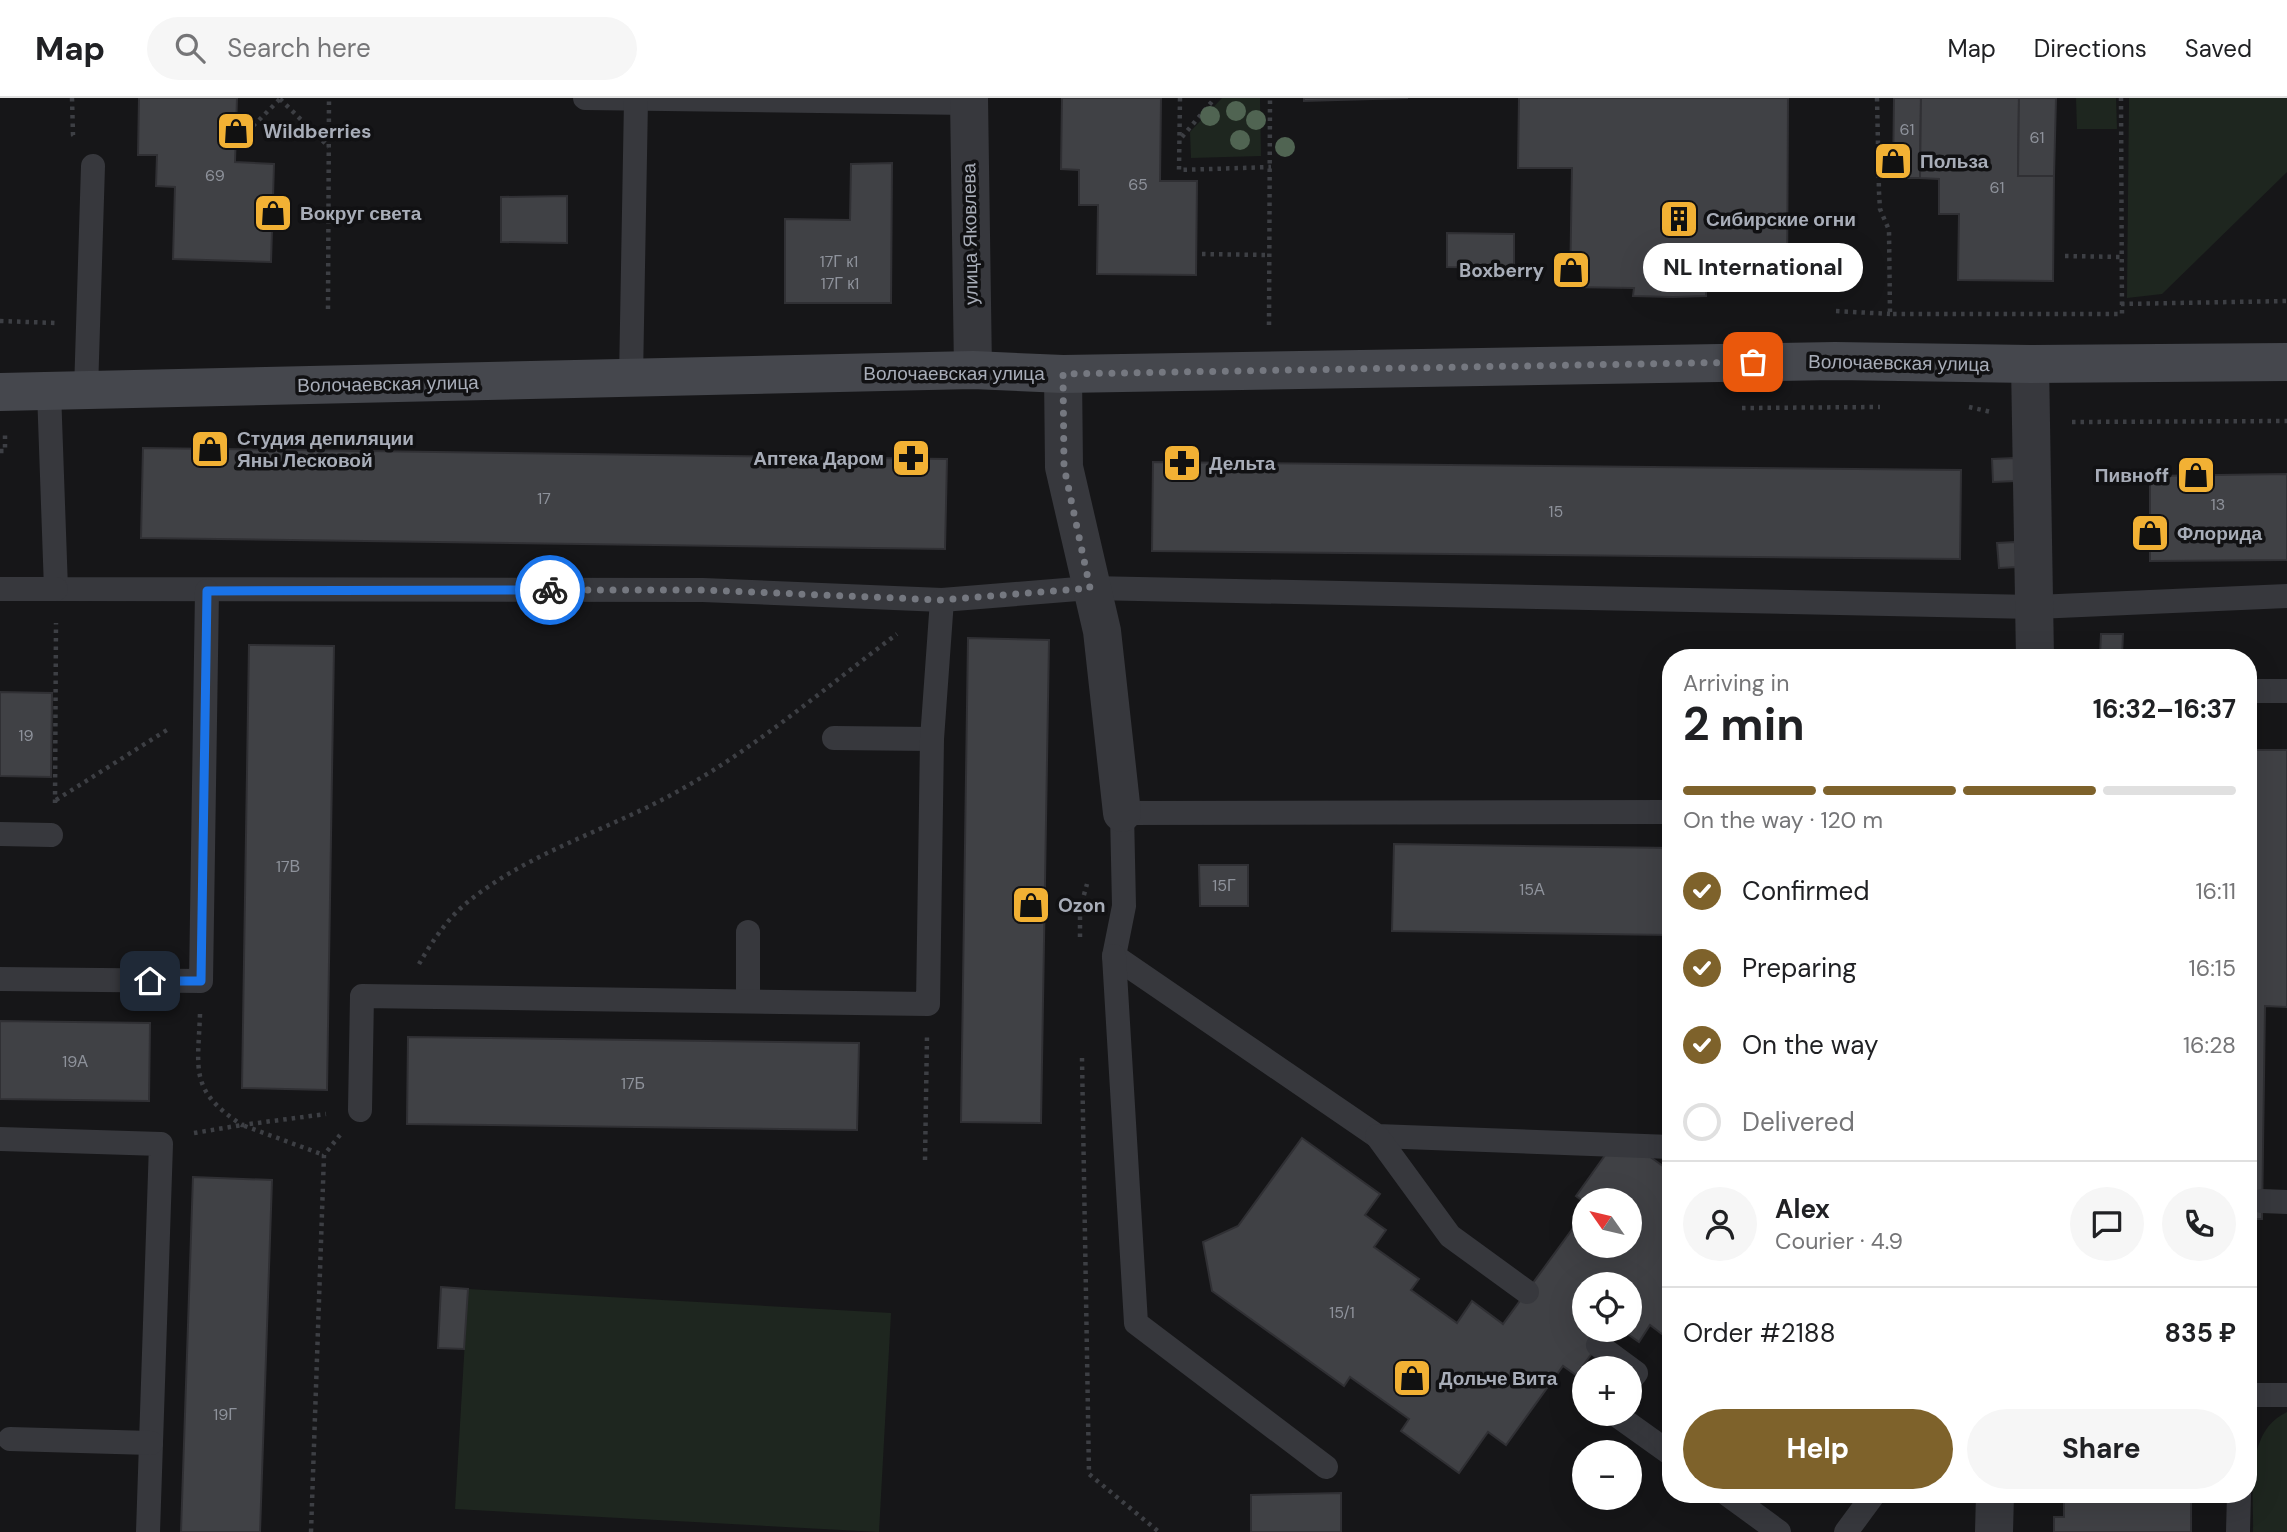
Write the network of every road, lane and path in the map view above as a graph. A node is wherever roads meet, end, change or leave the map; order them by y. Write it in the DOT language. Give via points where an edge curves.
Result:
graph roads {
  1 [pos="329,98"];
  2 [pos="584,98"];
  3 [pos="1180,98"];
  4 [pos="1214,98"];
  5 [pos="1270,98"];
  6 [pos="1877,98"];
  7 [pos="2121,98"];
  8 [pos="280,99"];
  9 [pos="636,100"];
  10 [pos="969,100"];
  11 [pos="253,126"];
  12 [pos="1181,138"];
  13 [pos="329,147"];
  14 [pos="93,166"];
  15 [pos="1270,167"];
  16 [pos="1202,254"];
  17 [pos="1269,255"];
  18 [pos="2065,256"];
  19 [pos="2120,257"];
  20 [pos="2287,301"];
  21 [pos="2121,304"];
  22 [pos="328,309"];
  23 [pos="1836,312"];
  24 [pos="1890,314"];
  25 [pos="0,321"];
  26 [pos="88,324"];
  27 [pos="1269,324"];
  28 [pos="2287,362"];
  29 [pos="2030,365"];
  30 [pos="973,370"];
  31 [pos="1063,374"];
  32 [pos="631,379"];
  33 [pos="68,391"];
  34 [pos="0,392"];
  35 [pos="1966,406"];
  36 [pos="1882,407"];
  37 [pos="1728,408"];
  38 [pos="2287,421"];
  39 [pos="2032,423"];
  40 [pos="1090,588"];
  41 [pos="0,589"];
  42 [pos="56,589"];
  43 [pos="207,591"];
  44 [pos="2287,596"];
  45 [pos="942,600"];
  46 [pos="2036,607"];
  47 [pos="2035,649"];
  48 [pos="2257,691"];
  49 [pos="2287,691"];
  50 [pos="205,706"];
  51 [pos="835,738"];
  52 [pos="932,739"];
  53 [pos="55,800"];
  54 [pos="1662,812"];
  55 [pos="1122,813"];
  56 [pos="0,834"];
  57 [pos="51,835"];
  58 [pos="748,932"];
  59 [pos="1114,956"];
  60 [pos="0,979"];
  61 [pos="201,981"];
  62 [pos="398,997"];
  63 [pos="747,1001"];
  64 [pos="928,1004"];
  65 [pos="360,1110"];
  66 [pos="242,1125"];
  67 [pos="1377,1136"];
  68 [pos="0,1139"];
  69 [pos="161,1144"];
  70 [pos="1662,1147"];
  71 [pos="324,1155"];
  72 [pos="925,1160"];
  73 [pos="2262,1201"];
  74 [pos="2287,1202"];
  75 [pos="1527,1292"];
  76 [pos="1598,1345"];
  77 [pos="1613,1356"];
  78 [pos="2257,1395"];
  79 [pos="2287,1395"];
  80 [pos="1632,1426"];
  81 [pos="10,1439"];
  82 [pos="151,1443"];
  83 [pos="1662,1448"];
  84 [pos="1326,1467"];
  85 [pos="1739,1503"];
  86 [pos="1867,1503"];
  87 [pos="1995,1503"];
  88 [pos="2239,1503"];
  89 [pos="148,1532"];
  90 [pos="312,1532"];
  91 [pos="1779,1532"];
  92 [pos="1846,1532"];
  93 [pos="1994,1532"];
  94 [pos="2238,1532"];
  1 -- 13 [label="path"];
  2 -- 9 [label="lane"];
  3 -- 12 [label="path"];
  4 -- 12 [label="path"];
  5 -- 15 [label="path"];
  6 -- 24 [label="path" via="1880,209 1889,230"];
  7 -- 19 [label="path"];
  8 -- 11 [label="path"];
  8 -- 13 [label="path"];
  9 -- 10 [label="lane"];
  9 -- 32 [label="lane"];
  10 -- 30 [label="street, улица Яковлева"];
  12 -- 15 [label="path" via="1179,170"];
  13 -- 22 [label="path"];
  14 -- 26 [label="lane"];
  15 -- 17 [label="path"];
  16 -- 17 [label="path"];
  17 -- 27 [label="path"];
  18 -- 19 [label="path"];
  19 -- 21 [label="path"];
  20 -- 21 [label="path"];
  21 -- 24 [label="path" via="2122,314"];
  23 -- 24 [label="path"];
  25 -- 26 [label="path"];
  26 -- 33 [label="lane"];
  28 -- 29 [label="street, Волочаевская улица"];
  29 -- 31 [label="street, Волочаевская улица" via="1835,361"];
  29 -- 39 [label="street"];
  30 -- 31 [label="street, Волочаевская улица"];
  30 -- 32 [label="street, Волочаевская улица"];
  31 -- 40 [label="street" via="1064,467"];
  32 -- 33 [label="street, Волочаевская улица"];
  33 -- 34 [label="street, Волочаевская улица"];
  33 -- 42 [label="lane"];
  35 -- 39 [label="path"];
  36 -- 37 [label="path"];
  38 -- 39 [label="path"];
  39 -- 46 [label="street"];
  40 -- 45 [label="lane"];
  40 -- 46 [label="lane"];
  40 -- 55 [label="street" via="1102,631"];
  41 -- 42 [label="lane"];
  42 -- 43 [label="lane"];
  42 -- 53 [label="path"];
  43 -- 45 [label="lane" via="703,590"];
  43 -- 50 [label="lane"];
  44 -- 46 [label="lane"];
  45 -- 52 [label="lane"];
  45 -- 62 [label="path" via="681,790 516,870 464,905 434,939"];
  46 -- 47 [label="street"];
  48 -- 49 [label="lane"];
  50 -- 53 [label="path"];
  50 -- 61 [label="lane"];
  51 -- 52 [label="lane"];
  52 -- 64 [label="lane"];
  53 -- 57 [label="path"];
  54 -- 55 [label="lane"];
  55 -- 59 [label="lane" via="1124,906"];
  56 -- 57 [label="lane"];
  58 -- 63 [label="lane"];
  59 -- 67 [label="lane"];
  59 -- 84 [label="lane" via="1136,1323"];
  60 -- 61 [label="lane"];
  61 -- 66 [label="path" via="198,1080 217,1108"];
  62 -- 63 [label="lane"];
  62 -- 65 [label="lane" via="362,996"];
  63 -- 64 [label="lane"];
  64 -- 72 [label="path"];
  65 -- 66 [label="path"];
  65 -- 71 [label="path"];
  66 -- 69 [label="path" via="181,1135"];
  66 -- 71 [label="path"];
  67 -- 70 [label="lane"];
  67 -- 75 [label="lane" via="1450,1236"];
  68 -- 69 [label="lane"];
  69 -- 82 [label="lane"];
  71 -- 90 [label="path"];
  73 -- 74 [label="lane"];
  76 -- 77 [label="lane"];
  78 -- 79 [label="lane"];
  80 -- 83 [label="lane"];
  81 -- 82 [label="lane"];
  82 -- 89 [label="lane"];
  85 -- 91 [label="lane"];
  86 -- 92 [label="lane"];
  87 -- 93 [label="street"];
  88 -- 94 [label="lane"];
}
